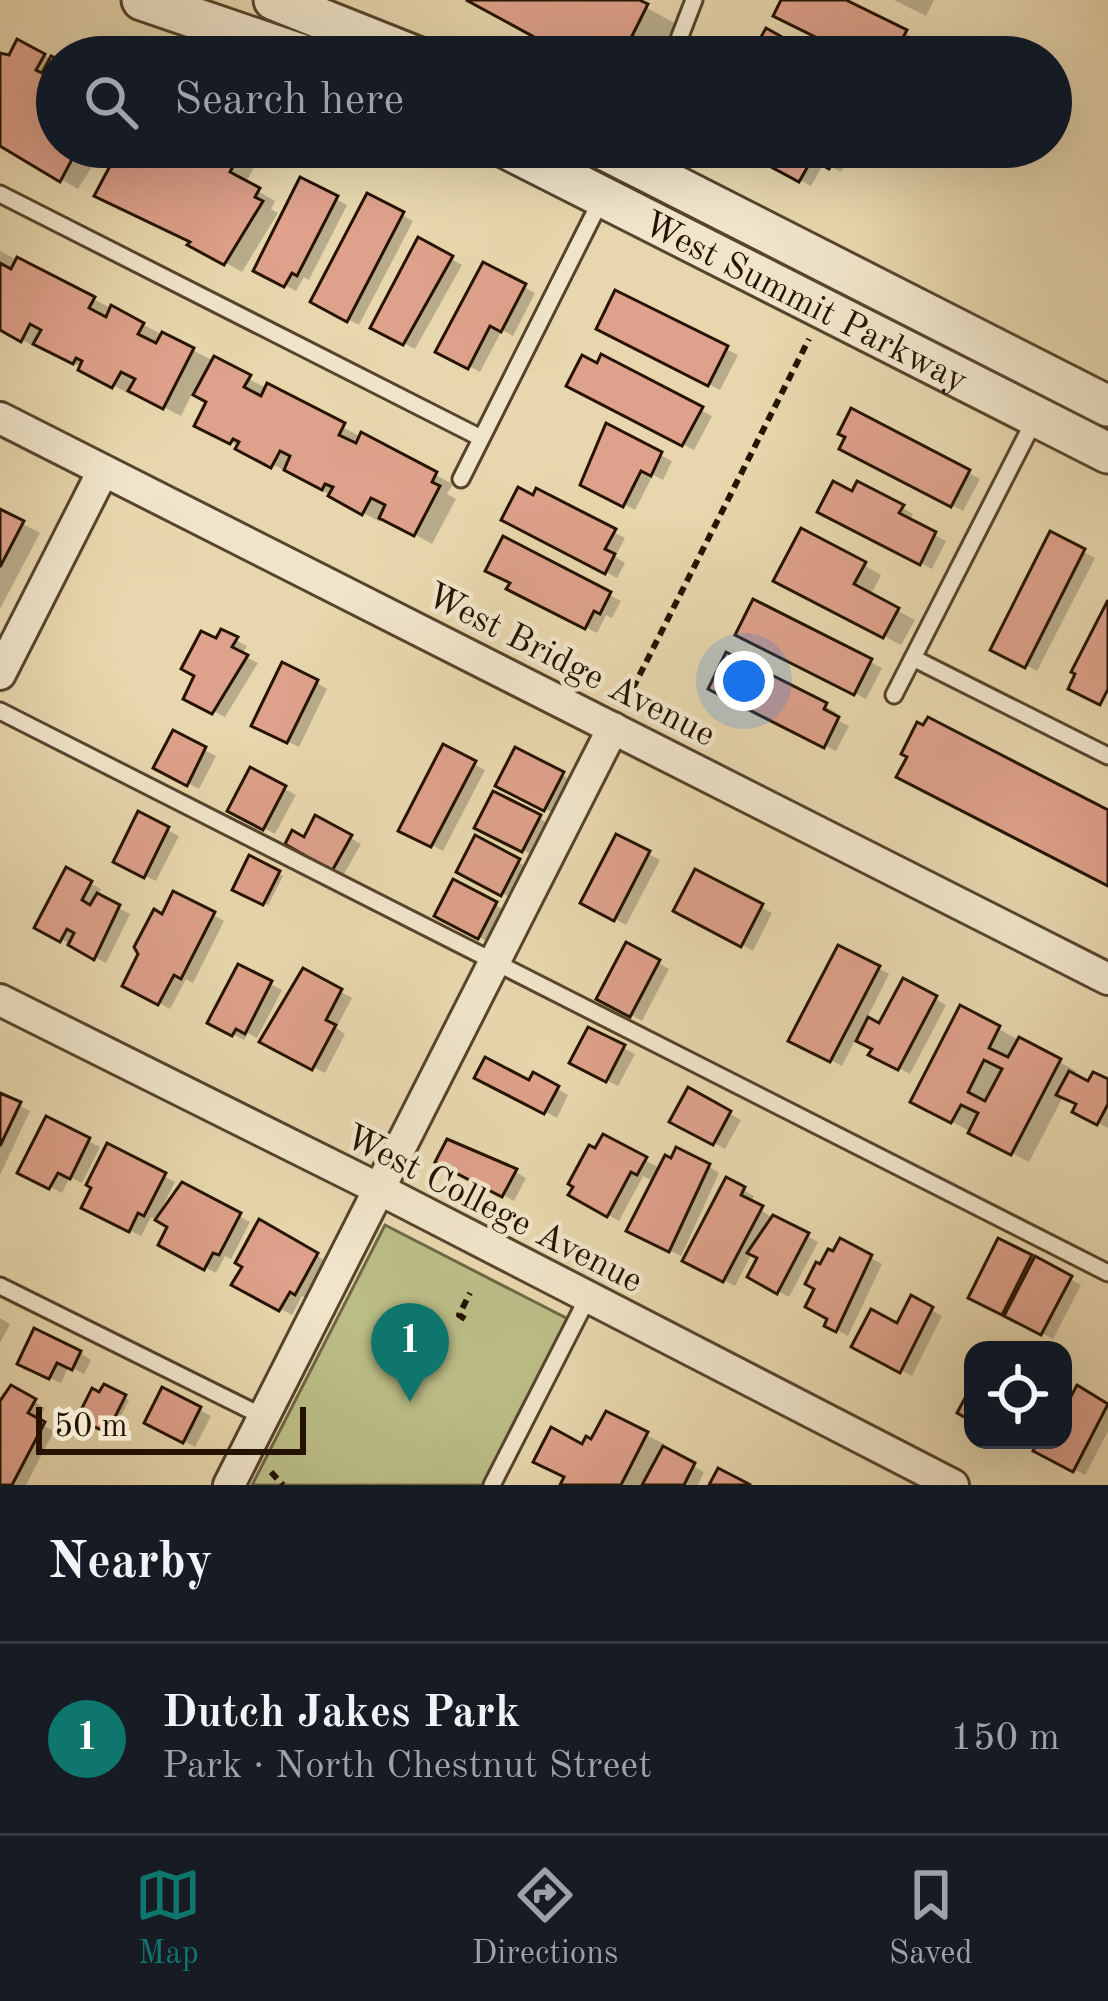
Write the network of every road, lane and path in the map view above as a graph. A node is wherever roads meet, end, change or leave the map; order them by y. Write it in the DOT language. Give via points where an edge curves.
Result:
graph roads {
  1 [pos="142,0"];
  2 [pos="274,0"];
  3 [pos="694,0"];
  4 [pos="247,36"];
  5 [pos="364,36"];
  6 [pos="680,36"];
  7 [pos="545,168"];
  8 [pos="612,168"];
  9 [pos="650,168"];
  10 [pos="0,194"];
  11 [pos="603,198"];
  12 [pos="824,309"];
  13 [pos="1055,379"];
  14 [pos="1108,406"];
  15 [pos="1036,417"];
  16 [pos="0,418"];
  17 [pos="482,438"];
  18 [pos="1108,453"];
  19 [pos="104,471"];
  20 [pos="460,479"];
  21 [pos="914,658"];
  22 [pos="0,674"];
  23 [pos="894,695"];
  24 [pos="0,711"];
  25 [pos="613,728"];
  26 [pos="1108,756"];
  27 [pos="493,961"];
  28 [pos="1108,980"];
  29 [pos="0,1000"];
  30 [pos="377,1188"];
  31 [pos="1108,1273"];
  32 [pos="0,1286"];
  33 [pos="470,1293"];
  34 [pos="587,1299"];
  35 [pos="465,1318"];
  36 [pos="265,1417"];
  37 [pos="271,1472"];
  38 [pos="229,1485"];
  39 [pos="283,1485"];
  40 [pos="492,1485"];
  41 [pos="953,1485"];
  1 -- 4 [label="street"];
  2 -- 5 [label="street"];
  3 -- 6 [label="lane"];
  7 -- 11 [label="street, West Summit Parkway"];
  8 -- 11 [label="street"];
  9 -- 13 [label="street, West Summit Parkway"];
  10 -- 17 [label="lane"];
  11 -- 12 [label="street, West Summit Parkway"];
  11 -- 17 [label="lane"];
  12 -- 15 [label="street, West Summit Parkway"];
  12 -- 25 [label="path"];
  13 -- 14 [label="street, West Summit Parkway"];
  13 -- 15 [label="street"];
  15 -- 18 [label="street, West Summit Parkway"];
  15 -- 21 [label="lane"];
  16 -- 19 [label="street, West Bridge Avenue"];
  17 -- 20 [label="lane"];
  19 -- 22 [label="street"];
  19 -- 25 [label="street, West Bridge Avenue"];
  21 -- 23 [label="lane"];
  21 -- 26 [label="lane"];
  24 -- 27 [label="lane"];
  25 -- 27 [label="street"];
  25 -- 28 [label="street, West Bridge Avenue"];
  27 -- 30 [label="street"];
  27 -- 31 [label="lane"];
  29 -- 30 [label="street, West College Avenue"];
  30 -- 34 [label="street, West College Avenue"];
  30 -- 36 [label="street"];
  32 -- 36 [label="lane"];
  33 -- 35 [label="path" via="459,1315"];
  34 -- 40 [label="lane"];
  34 -- 41 [label="street, West College Avenue"];
  36 -- 38 [label="street"];
  37 -- 39 [label="path"];
}
